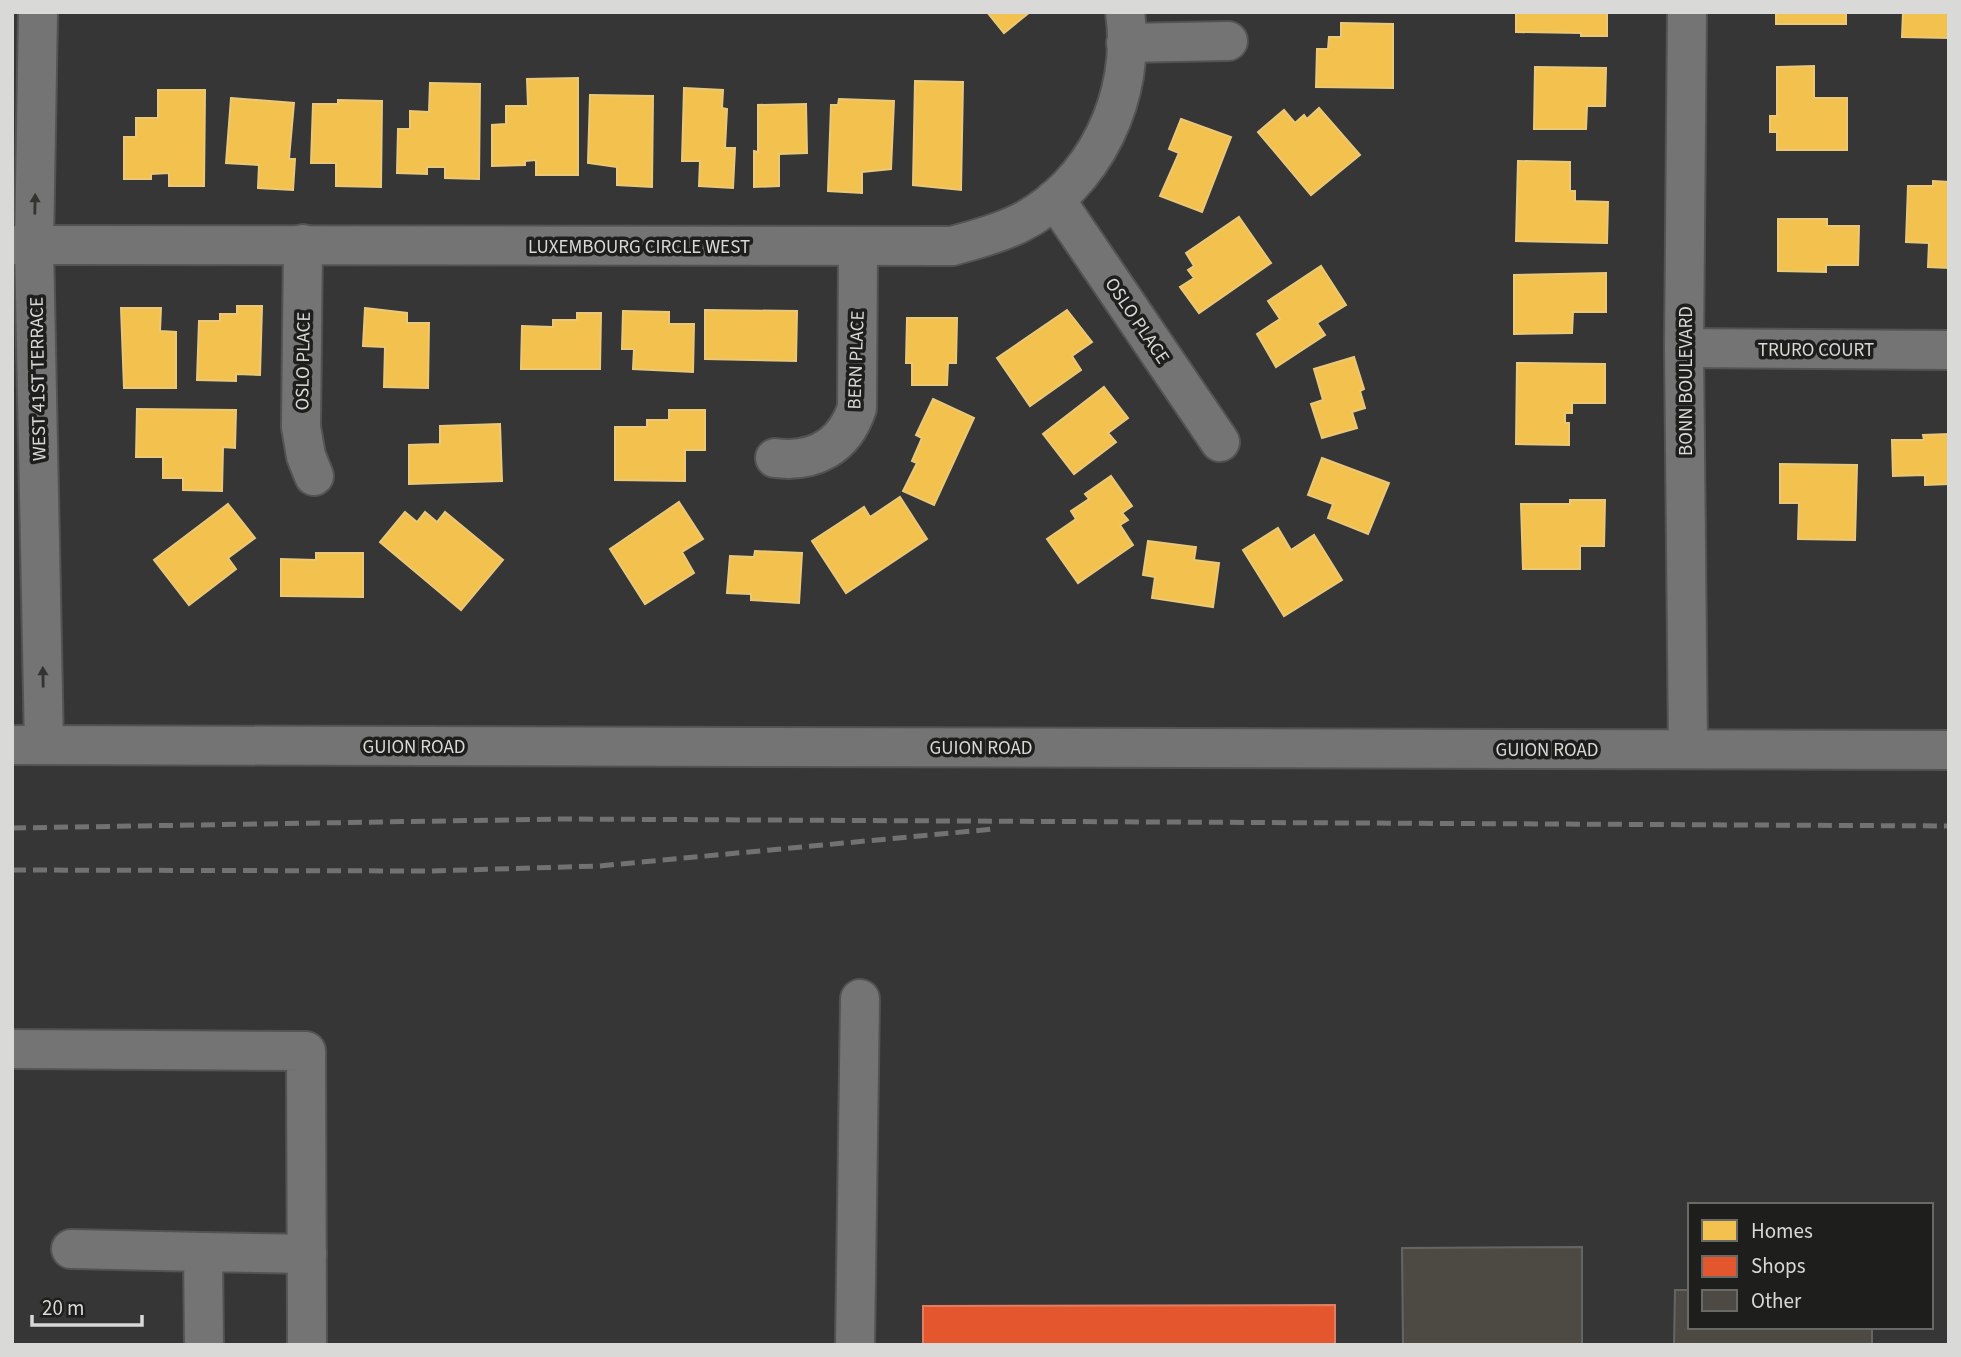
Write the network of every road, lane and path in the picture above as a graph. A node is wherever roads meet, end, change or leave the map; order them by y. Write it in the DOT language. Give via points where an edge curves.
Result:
graph roads {
  1 [pos="38,12"];
  2 [pos="1687,12"];
  3 [pos="1126,27"];
  4 [pos="1228,41"];
  5 [pos="1055,199"];
  6 [pos="303,244"];
  7 [pos="23,245"];
  8 [pos="858,248"];
  9 [pos="1684,348"];
  10 [pos="1949,351"];
  11 [pos="1220,442"];
  12 [pos="775,458"];
  13 [pos="314,476"];
  14 [pos="28,745"];
  15 [pos="1688,749"];
  16 [pos="1949,750"];
  17 [pos="860,999"];
  18 [pos="12,1049"];
  19 [pos="71,1248"];
  20 [pos="203,1252"];
  21 [pos="307,1254"];
  22 [pos="204,1345"];
  23 [pos="307,1345"];
  24 [pos="855,1345"];
  7 -- 1 [label="street, WEST 41ST TERRACE, one-way"];
  2 -- 9 [label="street, BONN BOULEVARD"];
  3 -- 4 [label="street"];
  3 -- 5 [label="street, LUXEMBOURG CIRCLE WEST" via="1125,73 1116,112 1087,164"];
  5 -- 8 [label="street, LUXEMBOURG CIRCLE WEST" via="1019,224 952,246"];
  5 -- 11 [label="street, OSLO PLACE"];
  6 -- 7 [label="street, LUXEMBOURG CIRCLE WEST"];
  6 -- 8 [label="street, LUXEMBOURG CIRCLE WEST"];
  6 -- 13 [label="street, OSLO PLACE" via="301,427"];
  14 -- 7 [label="street, WEST 41ST TERRACE, one-way"];
  8 -- 12 [label="street, BERN PLACE" via="854,418 837,443 819,454 795,461"];
  9 -- 10 [label="street, TRURO COURT"];
  9 -- 15 [label="street, BONN BOULEVARD"];
  14 -- 15 [label="street, GUION ROAD"];
  15 -- 16 [label="street, GUION ROAD"];
  17 -- 24 [label="street"];
  18 -- 21 [label="street" via="306,1051"];
  19 -- 20 [label="street"];
  20 -- 21 [label="street"];
  20 -- 22 [label="street"];
  21 -- 23 [label="street"];
}
